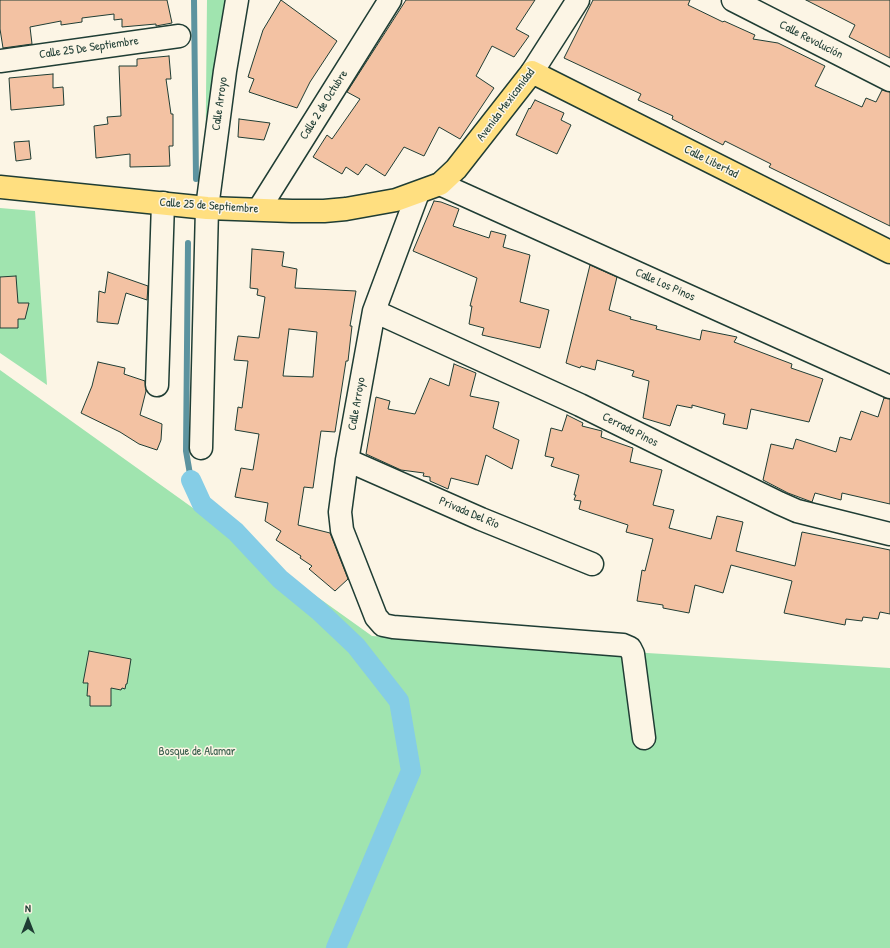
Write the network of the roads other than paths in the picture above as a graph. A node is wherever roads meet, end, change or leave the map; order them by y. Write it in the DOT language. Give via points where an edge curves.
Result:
graph roads {
  1 [pos="237,0"];
  2 [pos="390,0"];
  3 [pos="578,0"];
  4 [pos="733,0"];
  5 [pos="179,36"];
  6 [pos="0,61"];
  7 [pos="532,72"];
  8 [pos="890,80"];
  9 [pos="440,184"];
  10 [pos="0,186"];
  11 [pos="418,193"];
  12 [pos="163,203"];
  13 [pos="207,208"];
  14 [pos="259,209"];
  15 [pos="890,252"];
  16 [pos="374,311"];
  17 [pos="157,385"];
  18 [pos="890,387"];
  19 [pos="201,448"];
  20 [pos="347,460"];
  21 [pos="890,534"];
  22 [pos="592,564"];
  23 [pos="644,738"];
  1 -- 13 [label="street, Calle Arroyo"];
  2 -- 14 [label="street, Calle 2 de Octubre"];
  3 -- 7 [label="street, Avenida Mexicanidad"];
  4 -- 8 [label="street, Calle Revolución"];
  5 -- 6 [label="street, Calle 25 De Septiembre"];
  7 -- 9 [label="main road, Avenida Mexicanidad" via="456,169"];
  7 -- 15 [label="main road, Calle Libertad"];
  9 -- 11 [label="main road, Avenida Mexicanidad"];
  9 -- 18 [label="street, Calle Los Pinos"];
  10 -- 12 [label="main road, Calle 25 de Septiembre"];
  11 -- 14 [label="main road, Calle 25 de Septiembre" via="396,200 346,209"];
  11 -- 16 [label="street, Calle Arroyo"];
  12 -- 13 [label="main road, Calle 25 de Septiembre"];
  12 -- 17 [label="street"];
  13 -- 14 [label="main road, Calle 25 de Septiembre"];
  13 -- 19 [label="street, Calle Arroyo"];
  16 -- 20 [label="street, Calle Arroyo"];
  16 -- 21 [label="street, Cerrada Pinos" via="580,405 779,503 817,516"];
  20 -- 22 [label="street, Privada Del Río"];
  20 -- 23 [label="street, Calle Arroyo" via="340,512 342,530 376,617 383,625 623,645 630,648 633,654"];
}
